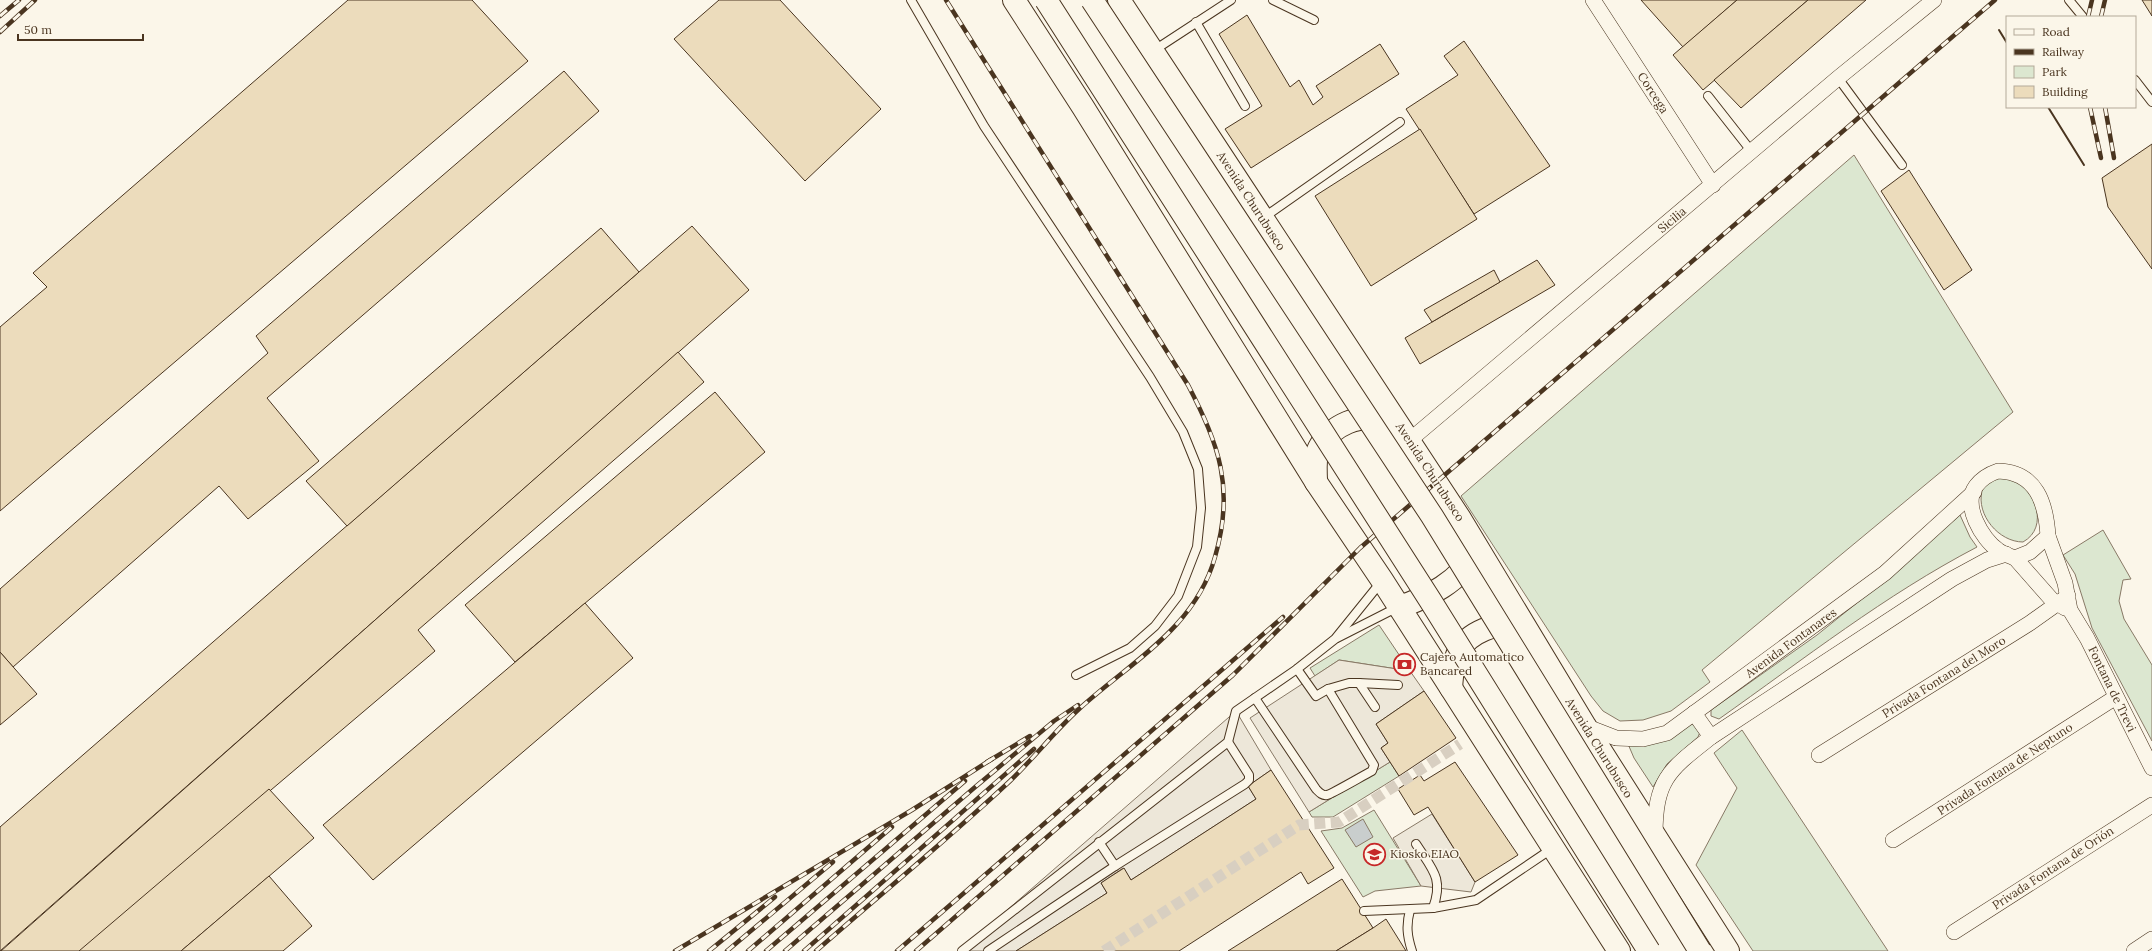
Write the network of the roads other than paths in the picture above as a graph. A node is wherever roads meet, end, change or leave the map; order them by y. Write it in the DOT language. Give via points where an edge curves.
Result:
graph roads {
  1 [pos="911,0"];
  2 [pos="1014,0"];
  3 [pos="1046,0"];
  4 [pos="1092,0"];
  5 [pos="1119,0"];
  6 [pos="1231,0"];
  7 [pos="1273,0"];
  8 [pos="1593,0"];
  9 [pos="1934,0"];
  10 [pos="2069,0"];
  11 [pos="2082,16"];
  12 [pos="1314,20"];
  13 [pos="1196,22"];
  14 [pos="1152,52"];
  15 [pos="1838,78"];
  16 [pos="2136,81"];
  17 [pos="1708,96"];
  18 [pos="2152,102"];
  19 [pos="1245,106"];
  20 [pos="1400,122"];
  21 [pos="1752,152"];
  22 [pos="1902,165"];
  23 [pos="1713,185"];
  24 [pos="1262,219"];
  25 [pos="1405,433"];
  26 [pos="1316,482"];
  27 [pos="1974,492"];
  28 [pos="2048,536"];
  29 [pos="1477,547"];
  30 [pos="2011,556"];
  31 [pos="1382,580"];
  32 [pos="2065,603"];
  33 [pos="1399,607"];
  34 [pos="1529,632"];
  35 [pos="1335,639"];
  36 [pos="1297,669"];
  37 [pos="1076,675"];
  38 [pos="1359,682"];
  39 [pos="1398,685"];
  40 [pos="1450,688"];
  41 [pos="1328,689"];
  42 [pos="2116,697"];
  43 [pos="1255,698"];
  44 [pos="1375,707"];
  45 [pos="1694,712"];
  46 [pos="1585,726"];
  47 [pos="1711,736"];
  48 [pos="1228,742"];
  49 [pos="1819,755"];
  50 [pos="2152,768"];
  51 [pos="2152,805"];
  52 [pos="1655,837"];
  53 [pos="1893,840"];
  54 [pos="1099,842"];
  55 [pos="1416,844"];
  56 [pos="1553,848"];
  57 [pos="1115,866"];
  58 [pos="1433,908"];
  59 [pos="1410,910"];
  60 [pos="1364,911"];
  61 [pos="1954,932"];
  62 [pos="2152,939"];
  63 [pos="962,951"];
  64 [pos="988,951"];
  65 [pos="1412,951"];
  66 [pos="1619,951"];
  67 [pos="1649,951"];
  68 [pos="1700,951"];
  69 [pos="1728,951"];
  70 [pos="2134,951"];
  1 -- 37 [label="lane" via="984,126 1150,377 1183,432 1198,469 1201,508 1197,547 1178,596 1154,626 1130,648"];
  2 -- 26 [label="main road"];
  3 -- 67 [label="main road, bridge" via="1430,600"];
  4 -- 68 [label="main road, Avenida Churubusco, bridge" via="1432,516"];
  5 -- 14 [label="main road, Avenida Churubusco"];
  6 -- 13 [label="lane"];
  7 -- 12 [label="lane"];
  8 -- 23 [label="street, Corcega"];
  9 -- 15 [label="street, Sicilia"];
  10 -- 11 [label="lane"];
  13 -- 14 [label="lane"];
  13 -- 19 [label="lane"];
  14 -- 24 [label="main road, Avenida Churubusco"];
  15 -- 21 [label="street, Sicilia"];
  15 -- 22 [label="lane"];
  16 -- 18 [label="lane"];
  17 -- 21 [label="lane"];
  20 -- 24 [label="lane"];
  21 -- 23 [label="street, Sicilia"];
  23 -- 25 [label="street, Sicilia"];
  24 -- 25 [label="main road, Avenida Churubusco"];
  25 -- 26 [label="main road" via="1383,420 1360,418 1344,424 1319,448"];
  25 -- 29 [label="main road, Avenida Churubusco"];
  26 -- 31 [label="main road"];
  27 -- 28 [label="street" via="1975,487 1986,476 1998,471 2010,471 2027,480 2039,495 2047,514"];
  27 -- 30 [label="street" via="1971,503 1985,538 1999,551"];
  27 -- 45 [label="street, Avenida Fontanares" via="1885,573"];
  28 -- 30 [label="street" via="2030,552"];
  28 -- 32 [label="street"];
  29 -- 33 [label="main road" via="1471,561 1448,583"];
  29 -- 34 [label="main road, Avenida Churubusco"];
  30 -- 32 [label="street"];
  30 -- 47 [label="street" via="1987,560 1952,579"];
  31 -- 33 [label="main road"];
  31 -- 35 [label="lane"];
  32 -- 42 [label="street, Fontana de Trevi" via="2087,638"];
  32 -- 49 [label="street, Privada Fontana del Moro"];
  33 -- 35 [label="lane"];
  33 -- 40 [label="main road"];
  34 -- 40 [label="main road" via="1513,626 1495,625 1475,635 1460,649"];
  34 -- 46 [label="main road, Avenida Churubusco"];
  35 -- 36 [label="lane"];
  36 -- 41 [label="lane" via="1316,696"];
  36 -- 43 [label="lane"];
  38 -- 39 [label="lane"];
  38 -- 41 [label="lane"];
  38 -- 44 [label="lane"];
  40 -- 56 [label="main road"];
  41 -- 43 [label="lane" via="1374,765 1372,771 1327,795 1316,790"];
  42 -- 50 [label="street, Fontana de Trevi"];
  42 -- 53 [label="street, Privada Fontana de Neptuno"];
  43 -- 48 [label="lane" via="1236,711"];
  45 -- 46 [label="street, Avenida Fontanares" via="1667,733 1643,739 1616,738"];
  45 -- 47 [label="street"];
  46 -- 52 [label="main road, Avenida Churubusco"];
  47 -- 52 [label="street" via="1669,773 1659,793 1655,814"];
  48 -- 54 [label="lane"];
  48 -- 57 [label="lane" via="1249,780 1239,789"];
  51 -- 61 [label="street, Privada Fontana de Orión"];
  52 -- 69 [label="main road, Avenida Churubusco"];
  54 -- 57 [label="lane"];
  54 -- 63 [label="lane"];
  55 -- 58 [label="lane" via="1437,877 1439,887"];
  56 -- 58 [label="lane" via="1476,900"];
  56 -- 66 [label="main road"];
  57 -- 64 [label="lane"];
  58 -- 59 [label="lane"];
  59 -- 60 [label="lane"];
  59 -- 65 [label="lane" via="1407,937"];
  62 -- 70 [label="street"];
}
